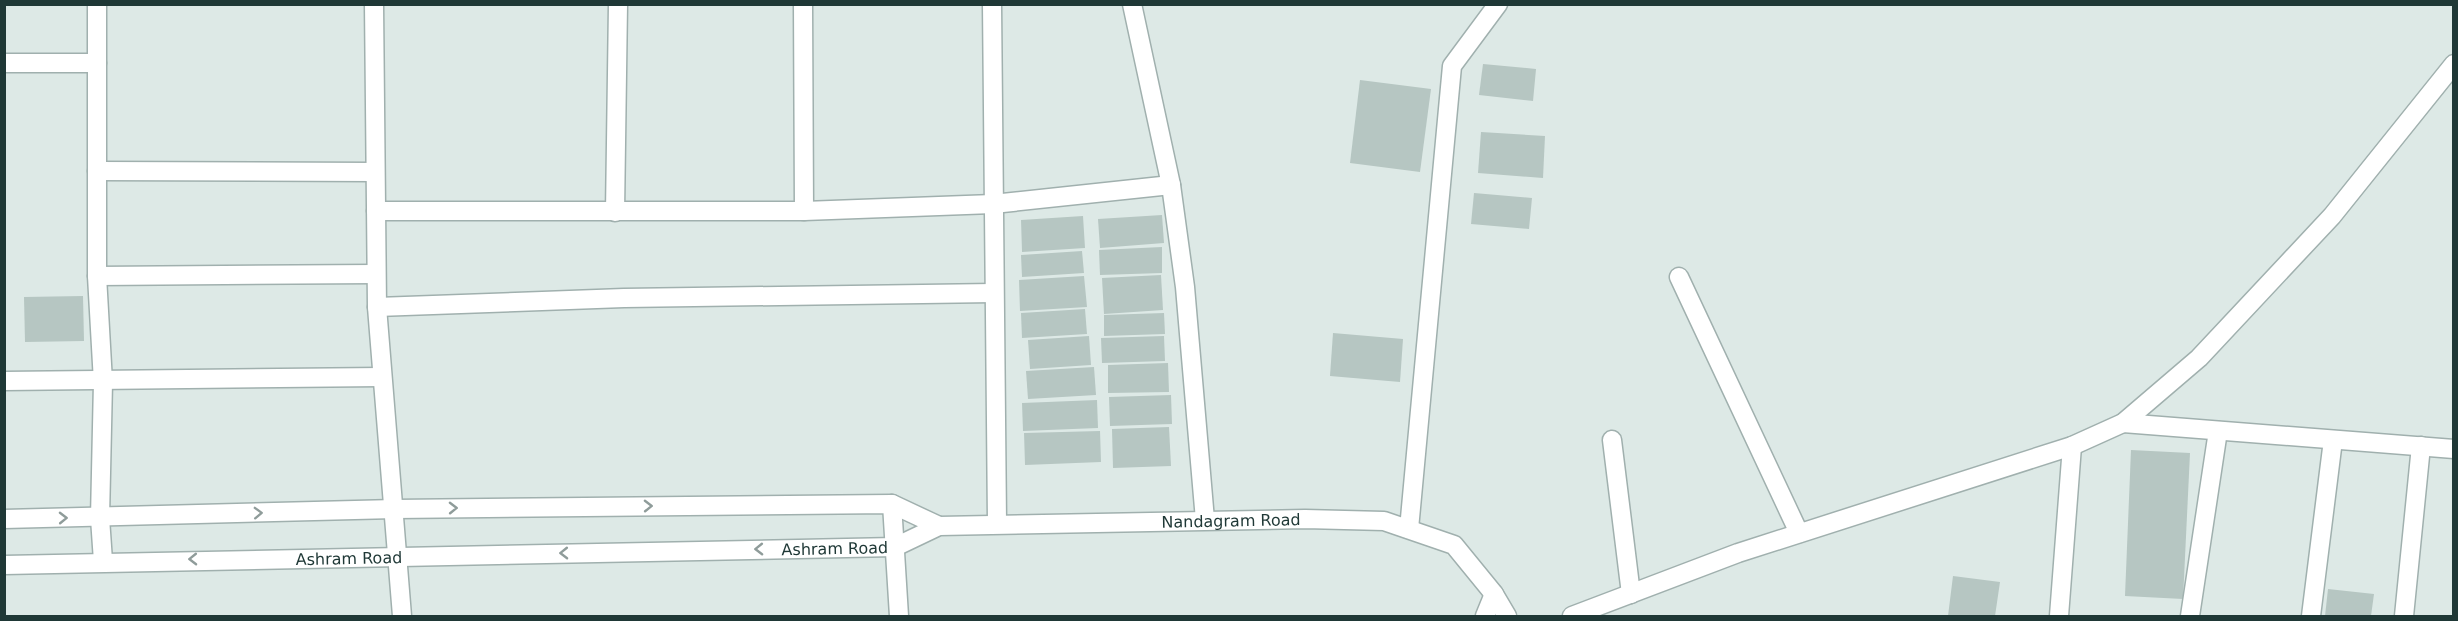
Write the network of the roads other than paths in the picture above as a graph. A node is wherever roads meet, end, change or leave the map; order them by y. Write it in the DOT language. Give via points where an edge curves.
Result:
graph roads {
  1 [pos="97,4"];
  2 [pos="374,4"];
  3 [pos="618,4"];
  4 [pos="803,4"];
  5 [pos="992,4"];
  6 [pos="1132,4"];
  7 [pos="1498,4"];
  8 [pos="4,63"];
  9 [pos="97,63"];
  10 [pos="2454,64"];
  11 [pos="97,171"];
  12 [pos="375,172"];
  13 [pos="1171,185"];
  14 [pos="993,204"];
  15 [pos="376,211"];
  16 [pos="804,211"];
  17 [pos="615,212"];
  18 [pos="376,274"];
  19 [pos="98,276"];
  20 [pos="1679,277"];
  21 [pos="994,293"];
  22 [pos="377,307"];
  23 [pos="382,377"];
  24 [pos="4,381"];
  25 [pos="104,382"];
  26 [pos="2123,423"];
  27 [pos="2218,431"];
  28 [pos="1612,440"];
  29 [pos="2333,440"];
  30 [pos="2072,446"];
  31 [pos="2421,446"];
  32 [pos="2454,449"];
  33 [pos="892,504"];
  34 [pos="395,509"];
  35 [pos="100,518"];
  36 [pos="4,519"];
  37 [pos="1205,520"];
  38 [pos="998,523"];
  39 [pos="939,526"];
  40 [pos="1409,529"];
  41 [pos="1799,534"];
  42 [pos="895,547"];
  43 [pos="399,557"];
  44 [pos="104,561"];
  45 [pos="4,565"];
  46 [pos="1494,594"];
  47 [pos="1631,594"];
  48 [pos="402,616"];
  49 [pos="898,616"];
  50 [pos="1485,616"];
  51 [pos="1507,616"];
  52 [pos="1572,616"];
  53 [pos="2060,616"];
  54 [pos="2190,616"];
  55 [pos="2311,616"];
  56 [pos="2404,616"];
  1 -- 9 [label="street"];
  2 -- 12 [label="street"];
  3 -- 17 [label="street"];
  4 -- 16 [label="street"];
  5 -- 14 [label="street"];
  6 -- 13 [label="street"];
  7 -- 40 [label="street" via="1452,66"];
  8 -- 9 [label="street"];
  9 -- 11 [label="street"];
  10 -- 26 [label="street" via="2332,216 2199,358"];
  11 -- 12 [label="street"];
  11 -- 19 [label="street"];
  12 -- 15 [label="street"];
  13 -- 14 [label="street"];
  13 -- 37 [label="street" via="1185,287"];
  14 -- 16 [label="street"];
  14 -- 21 [label="street"];
  15 -- 17 [label="street"];
  15 -- 18 [label="street"];
  16 -- 17 [label="street"];
  18 -- 19 [label="street"];
  18 -- 22 [label="street"];
  19 -- 25 [label="street"];
  20 -- 41 [label="street"];
  21 -- 22 [label="street" via="624,298"];
  21 -- 38 [label="street"];
  22 -- 23 [label="street"];
  23 -- 25 [label="street"];
  23 -- 34 [label="street"];
  24 -- 25 [label="street"];
  25 -- 35 [label="street"];
  26 -- 27 [label="street"];
  26 -- 30 [label="street"];
  27 -- 29 [label="street"];
  27 -- 54 [label="street"];
  28 -- 47 [label="street"];
  29 -- 31 [label="street"];
  29 -- 55 [label="street"];
  30 -- 41 [label="street"];
  30 -- 53 [label="street"];
  31 -- 32 [label="street"];
  31 -- 56 [label="street"];
  34 -- 33 [label="street, one-way"];
  33 -- 39 [label="street"];
  33 -- 42 [label="street"];
  35 -- 34 [label="street, one-way"];
  34 -- 43 [label="street"];
  36 -- 35 [label="street, one-way"];
  35 -- 44 [label="street"];
  37 -- 38 [label="street, Nandagram Road"];
  37 -- 40 [label="street, Nandagram Road" via="1384,520"];
  38 -- 39 [label="street, Nandagram Road"];
  39 -- 42 [label="street, Ashram Road"];
  40 -- 46 [label="street, Nandagram Road" via="1454,545"];
  41 -- 47 [label="street"];
  42 -- 43 [label="street, Ashram Road, one-way"];
  42 -- 49 [label="street"];
  43 -- 44 [label="street, Ashram Road, one-way"];
  43 -- 48 [label="street"];
  44 -- 45 [label="street, Ashram Road"];
  46 -- 50 [label="street"];
  46 -- 51 [label="street, Nandagram Road"];
  47 -- 52 [label="street"];
}
